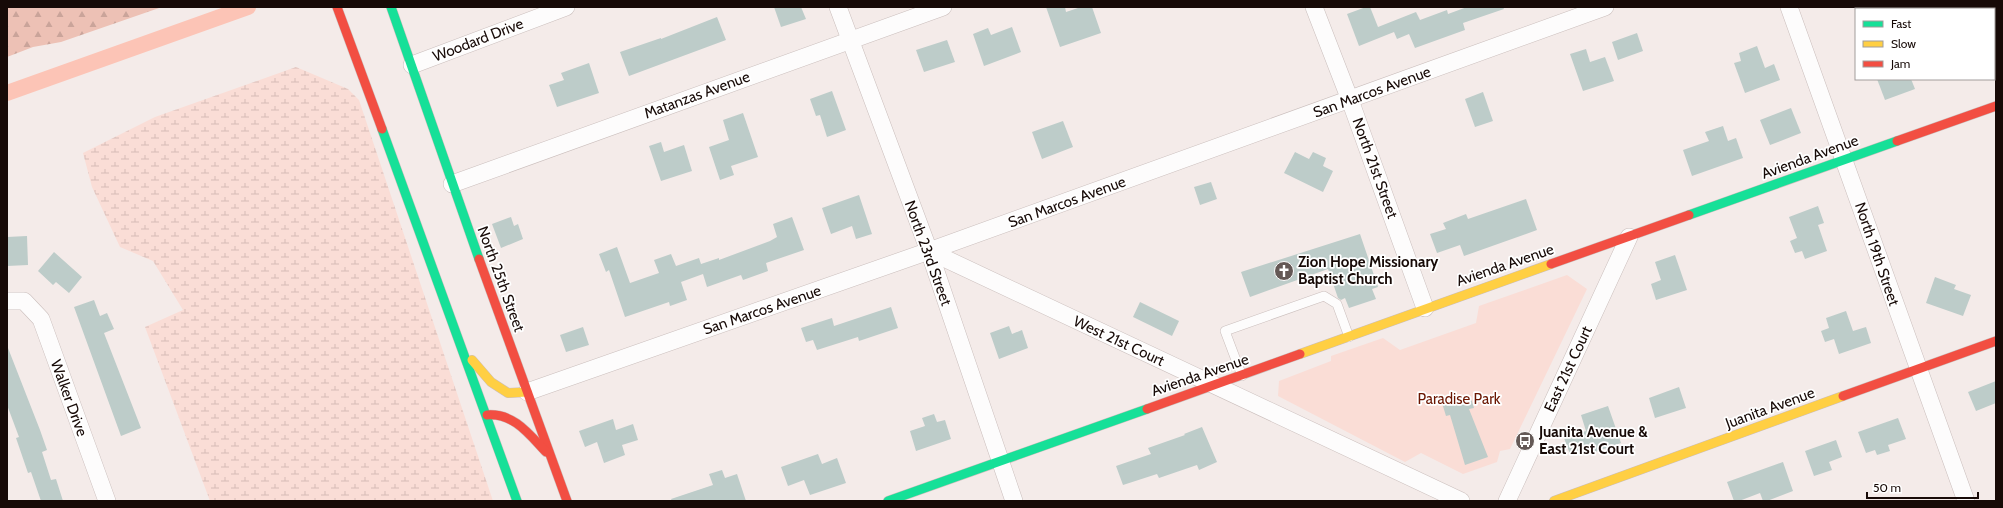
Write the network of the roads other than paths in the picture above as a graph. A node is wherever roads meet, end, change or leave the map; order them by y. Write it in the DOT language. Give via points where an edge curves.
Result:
graph roads {
  1 [pos="337,7"];
  2 [pos="566,7"];
  3 [pos="838,7"];
  4 [pos="943,7"];
  5 [pos="1314,7"];
  6 [pos="1605,7"];
  7 [pos="1788,7"];
  8 [pos="392,11"];
  9 [pos="850,40"];
  10 [pos="412,65"];
  11 [pos="1350,100"];
  12 [pos="1996,106"];
  13 [pos="1844,159"];
  14 [pos="452,184"];
  15 [pos="1629,237"];
  16 [pos="929,251"];
  17 [pos="7,302"];
  18 [pos="1425,308"];
  19 [pos="1349,337"];
  20 [pos="1996,341"];
  21 [pos="462,346"];
  22 [pos="1918,370"];
  23 [pos="1242,376"];
  24 [pos="1214,385"];
  25 [pos="527,392"];
  26 [pos="486,415"];
  27 [pos="551,457"];
  28 [pos="1000,462"];
  29 [pos="107,501"];
  30 [pos="517,501"];
  31 [pos="567,501"];
  32 [pos="888,501"];
  33 [pos="1014,501"];
  34 [pos="1461,501"];
  35 [pos="1507,501"];
  36 [pos="1554,501"];
  37 [pos="1966,501"];
  1 -- 21 [label="street"];
  2 -- 10 [label="street, Woodard Drive"];
  3 -- 9 [label="street, North 23rd Street"];
  4 -- 9 [label="street, Matanzas Avenue"];
  5 -- 11 [label="street, North 21st Street"];
  6 -- 11 [label="street, San Marcos Avenue"];
  7 -- 13 [label="street, North 19th Street"];
  8 -- 10 [label="street, North 25th Street"];
  9 -- 14 [label="street, Matanzas Avenue"];
  9 -- 16 [label="street, North 23rd Street"];
  10 -- 14 [label="street, North 25th Street"];
  11 -- 16 [label="street, San Marcos Avenue"];
  11 -- 18 [label="street, North 21st Street"];
  12 -- 13 [label="street, Avienda Avenue"];
  13 -- 15 [label="street, Avienda Avenue"];
  13 -- 22 [label="street, North 19th Street"];
  14 -- 25 [label="street, North 25th Street"];
  15 -- 18 [label="street, Avienda Avenue"];
  15 -- 35 [label="street, East 21st Court"];
  16 -- 24 [label="street, West 21st Court"];
  16 -- 25 [label="street, San Marcos Avenue"];
  16 -- 28 [label="street, North 23rd Street"];
  17 -- 29 [label="street, Walker Drive" via="24,300 41,319"];
  18 -- 19 [label="street, Avienda Avenue"];
  19 -- 23 [label="street, Avienda Avenue"];
  19 -- 23 [label="lane" via="1337,304 1324,296 1225,331"];
  20 -- 22 [label="street, Juanita Avenue"];
  21 -- 25 [label="street" via="491,382 508,393"];
  21 -- 26 [label="street"];
  22 -- 36 [label="street, Juanita Avenue"];
  22 -- 37 [label="street, North 19th Street"];
  23 -- 24 [label="street, Avienda Avenue"];
  24 -- 28 [label="street, Avienda Avenue"];
  24 -- 34 [label="street, West 21st Court"];
  25 -- 27 [label="street, North 25th Street"];
  26 -- 27 [label="street" via="497,413 510,418"];
  26 -- 30 [label="street"];
  27 -- 31 [label="street, North 25th Street"];
  28 -- 32 [label="street, Avienda Avenue"];
  28 -- 33 [label="street, North 23rd Street"];
}
